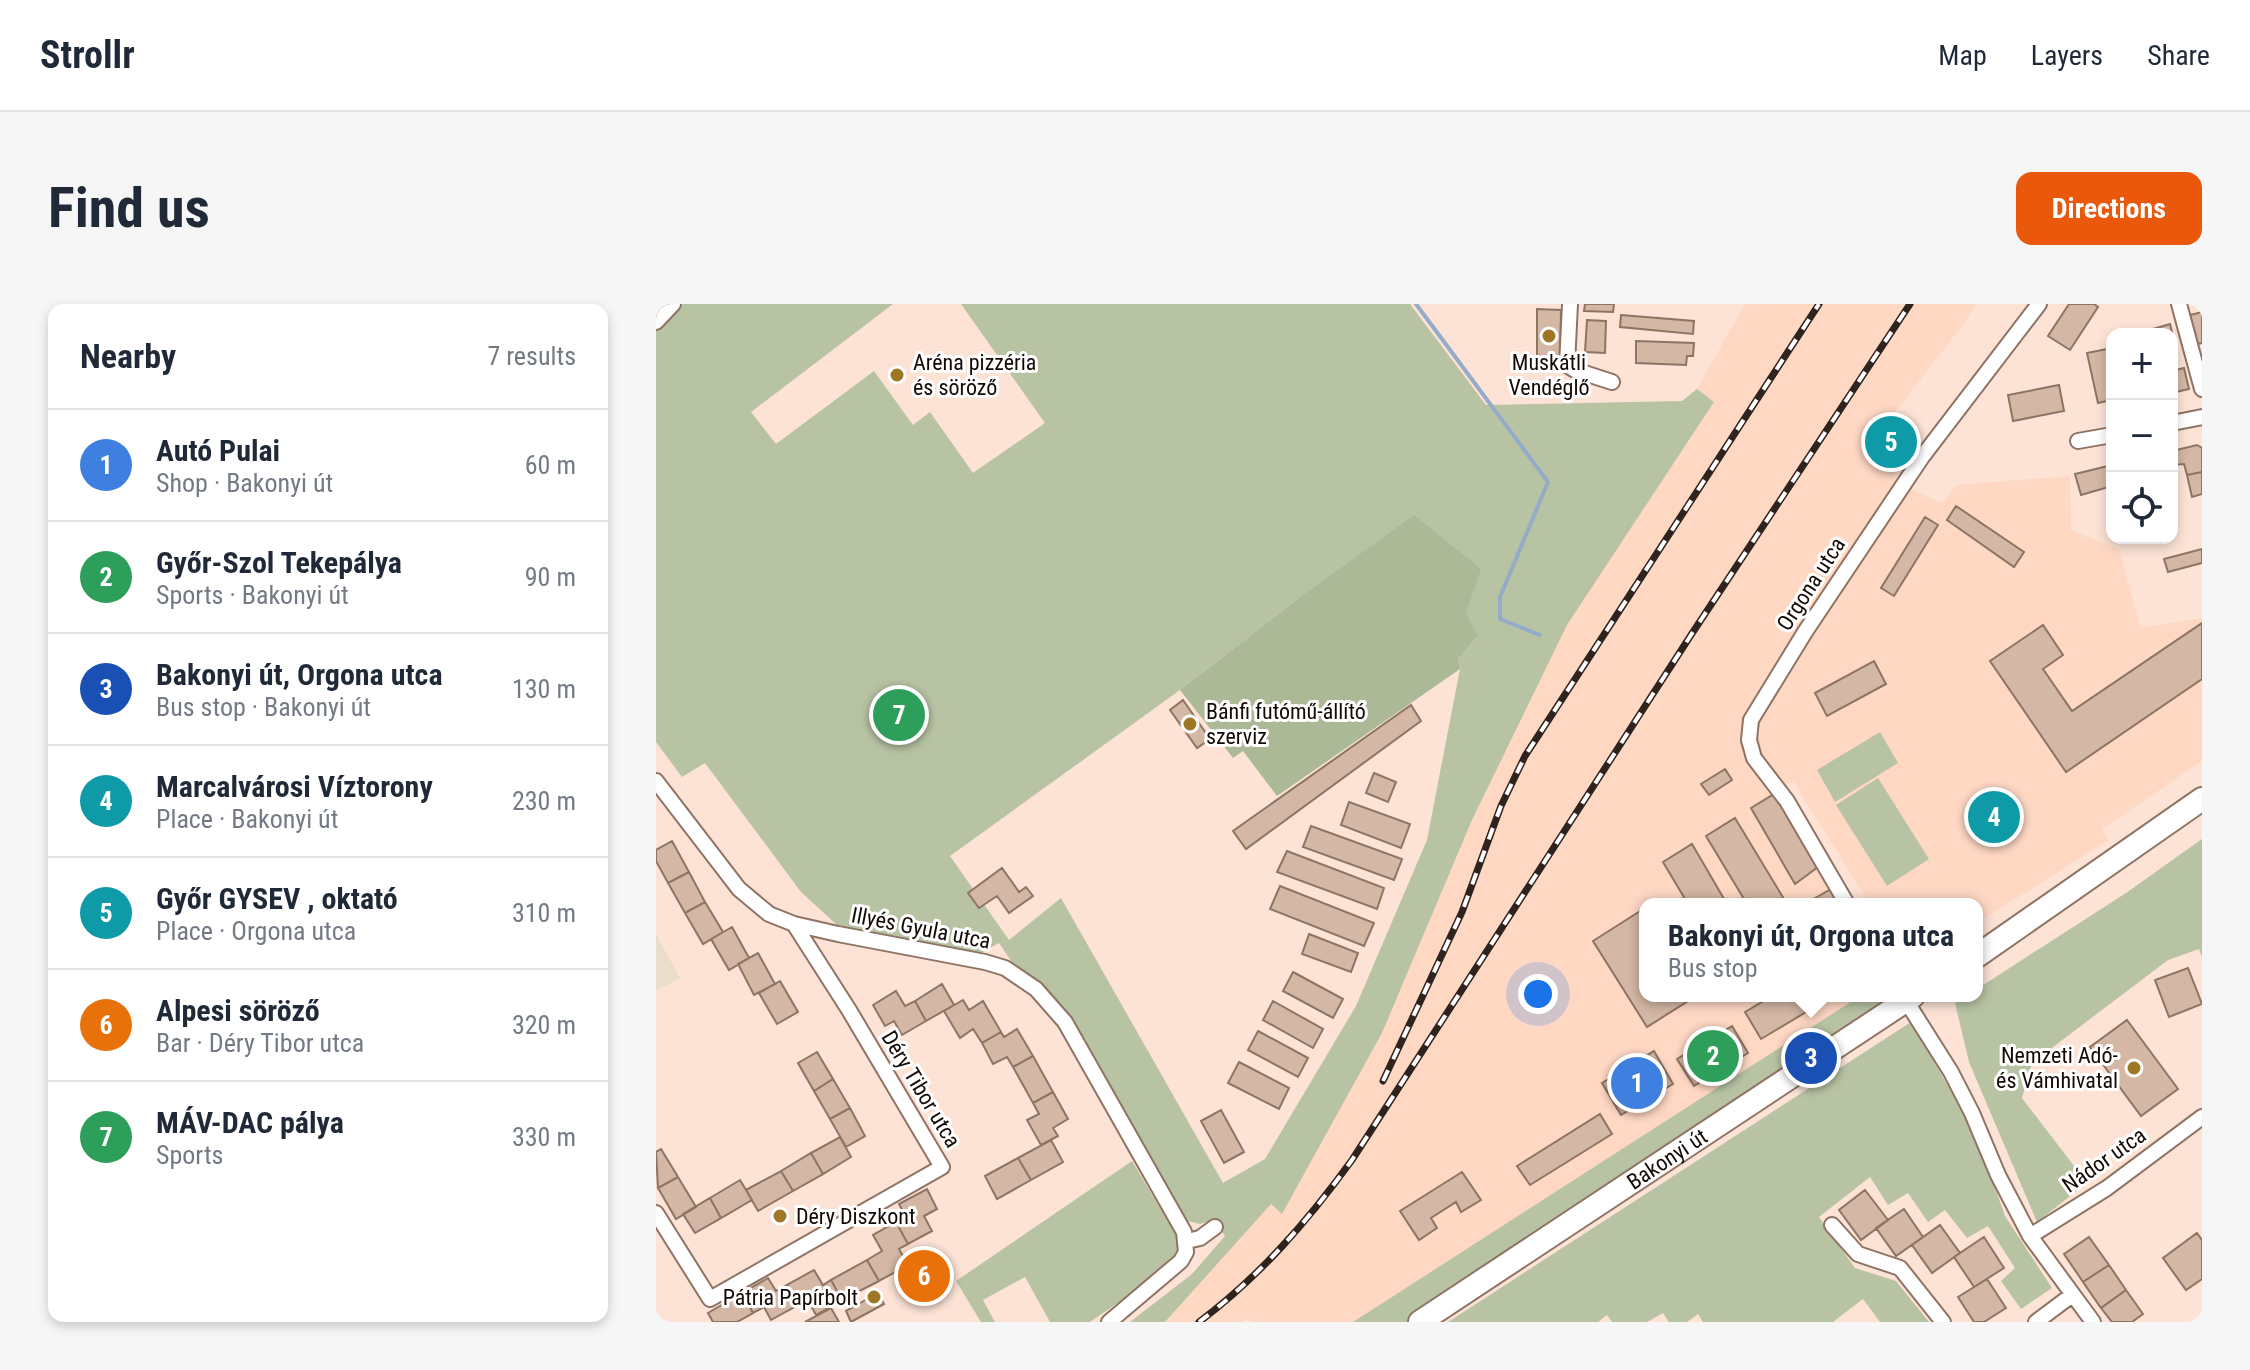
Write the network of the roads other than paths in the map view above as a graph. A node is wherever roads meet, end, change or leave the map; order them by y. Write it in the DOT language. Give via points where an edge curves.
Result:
graph roads {
  1 [pos="673,304"];
  2 [pos="1570,304"];
  3 [pos="2039,304"];
  4 [pos="2179,304"];
  5 [pos="656,322"];
  6 [pos="1612,382"];
  7 [pos="2202,389"];
  8 [pos="2202,417"];
  9 [pos="2178,422"];
  10 [pos="2106,436"];
  11 [pos="2078,441"];
  12 [pos="656,781"];
  13 [pos="2202,799"];
  14 [pos="1844,898"];
  15 [pos="794,924"];
  16 [pos="1983,952"];
  17 [pos="1900,1002"];
  18 [pos="1910,1002"];
  19 [pos="2202,1117"];
  20 [pos="656,1213"];
  21 [pos="1832,1225"];
  22 [pos="1215,1227"];
  23 [pos="2030,1236"];
  24 [pos="1187,1241"];
  25 [pos="2072,1295"];
  26 [pos="1109,1322"];
  27 [pos="1420,1322"];
  28 [pos="1943,1322"];
  29 [pos="2036,1322"];
  30 [pos="2093,1322"];
  1 -- 5 [label="street"];
  2 -- 6 [label="street" via="1567,365"];
  3 -- 14 [label="street, Orgona utca" via="1922,457 1751,720 1754,758 1787,801"];
  4 -- 7 [label="street"];
  8 -- 9 [label="street"];
  10 -- 11 [label="street"];
  12 -- 15 [label="street, Illyés Gyula utca" via="739,889 769,914"];
  13 -- 16 [label="main road"];
  15 -- 20 [label="street, Déry Tibor utca" via="942,1167 710,1299"];
  15 -- 24 [label="street, Illyés Gyula utca" via="985,962 1005,968 1036,989 1065,1022"];
  17 -- 27 [label="main road, Bakonyi út"];
  18 -- 23 [label="street" via="1951,1072"];
  19 -- 23 [label="street, Nádor utca" via="2107,1188"];
  21 -- 28 [label="street" via="1858,1254 1900,1268"];
  22 -- 24 [label="street"];
  23 -- 25 [label="street"];
  24 -- 26 [label="street" via="1181,1261"];
  25 -- 29 [label="street"];
  25 -- 30 [label="street"];
}
